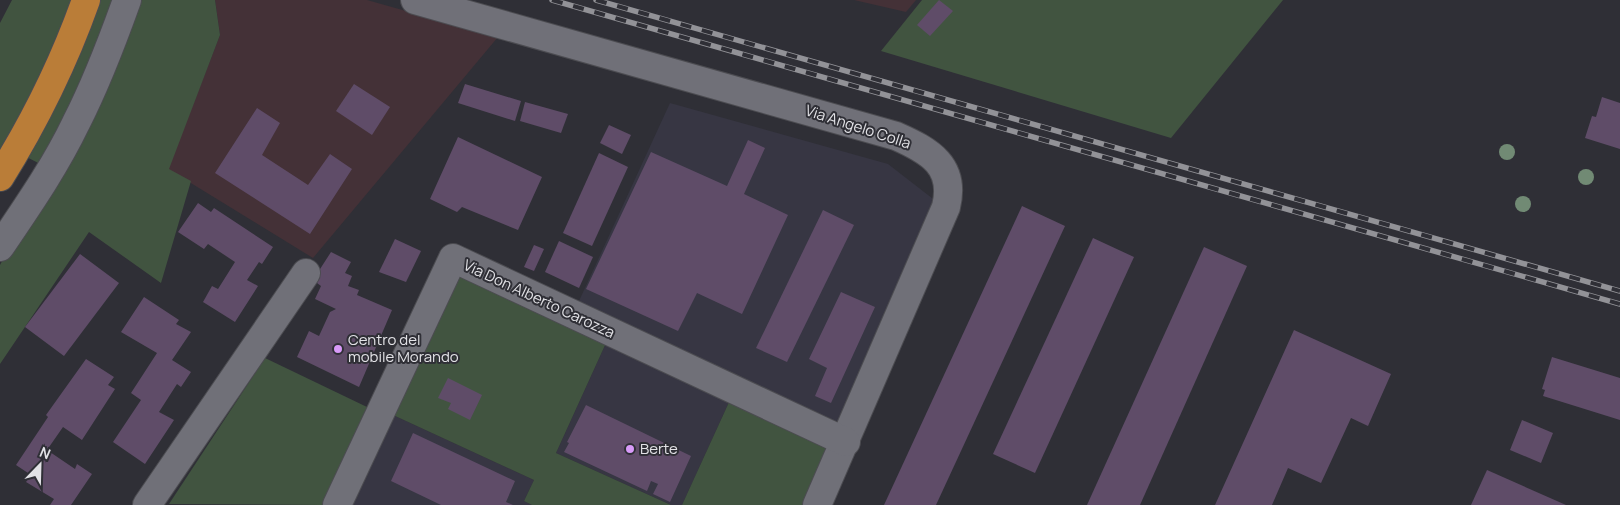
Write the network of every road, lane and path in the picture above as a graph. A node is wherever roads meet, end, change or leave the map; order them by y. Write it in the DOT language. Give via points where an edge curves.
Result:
graph roads {
  1 [pos="86,0"];
  2 [pos="127,0"];
  3 [pos="415,0"];
  4 [pos="0,177"];
  5 [pos="0,247"];
  6 [pos="306,273"];
  7 [pos="846,442"];
  8 [pos="147,505"];
  9 [pos="338,505"];
  10 [pos="816,505"];
  1 -- 4 [label="highway" via="73,38 47,94"];
  2 -- 5 [label="street" via="76,124 42,184"];
  3 -- 7 [label="street, Via Angelo Colla" via="896,136 930,154 948,179 950,191 946,207"];
  6 -- 8 [label="street"];
  7 -- 9 [label="street, Via Don Alberto Carozza" via="453,258"];
  7 -- 10 [label="street, Via Angelo Colla"];
}
